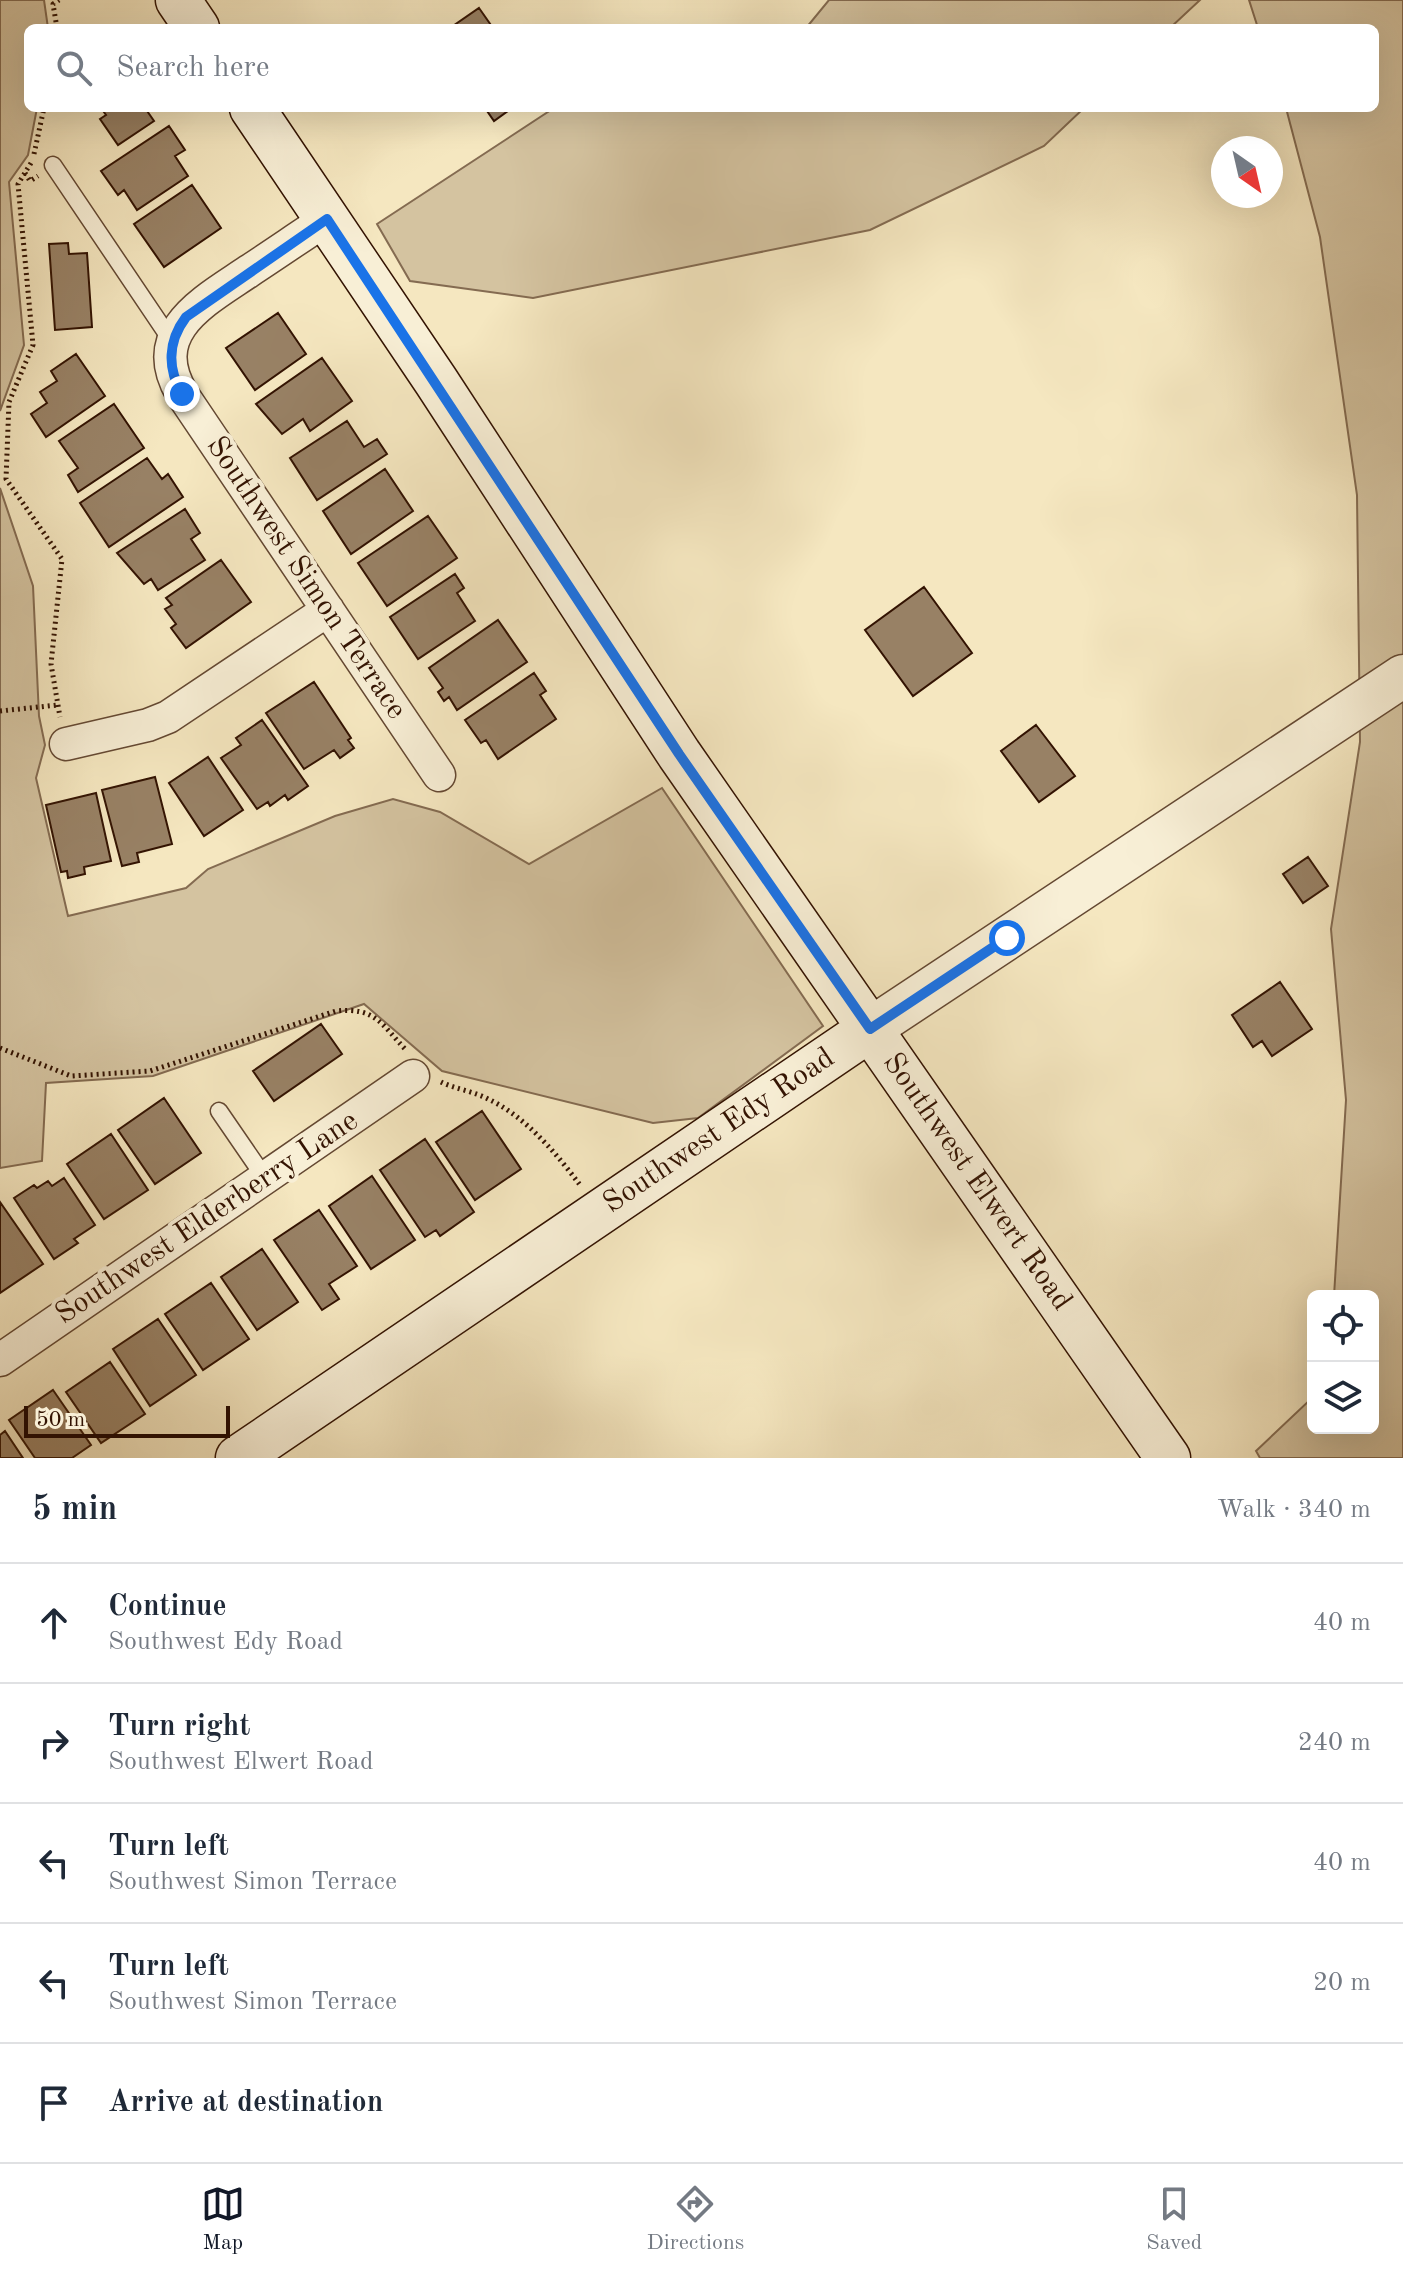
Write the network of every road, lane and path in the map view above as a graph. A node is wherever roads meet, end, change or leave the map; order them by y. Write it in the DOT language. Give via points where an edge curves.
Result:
graph roads {
  1 [pos="59,0"];
  2 [pos="178,0"];
  3 [pos="56,24"];
  4 [pos="194,24"];
  5 [pos="43,112"];
  6 [pos="255,112"];
  7 [pos="53,165"];
  8 [pos="327,219"];
  9 [pos="173,343"];
  10 [pos="328,610"];
  11 [pos="1403,676"];
  12 [pos="58,705"];
  13 [pos="0,711"];
  14 [pos="66,744"];
  15 [pos="439,775"];
  16 [pos="870,1029"];
  17 [pos="0,1048"];
  18 [pos="420,1070"];
  19 [pos="219,1111"];
  20 [pos="265,1178"];
  21 [pos="600,1212"];
  22 [pos="0,1360"];
  23 [pos="238,1458"];
  24 [pos="1168,1458"];
  1 -- 3 [label="path" via="53,4"];
  2 -- 4 [label="main road"];
  5 -- 12 [label="path" via="33,160 18,184 33,345 9,402 6,479 62,559 51,664"];
  6 -- 8 [label="main road, Southwest Elwert Road"];
  7 -- 9 [label="lane"];
  8 -- 9 [label="street" via="199,305 182,322"];
  8 -- 16 [label="main road, Southwest Elwert Road" via="679,754"];
  9 -- 10 [label="street, Southwest Simon Terrace" via="171,364 179,390"];
  10 -- 14 [label="street" via="168,717"];
  10 -- 15 [label="street, Southwest Simon Terrace"];
  11 -- 16 [label="street, Southwest Edy Road"];
  12 -- 13 [label="path"];
  12 -- 14 [label="path"];
  16 -- 21 [label="main road, Southwest Edy Road"];
  16 -- 24 [label="main road, Southwest Elwert Road"];
  17 -- 18 [label="path" via="71,1076 150,1071 336,1011 360,1008"];
  18 -- 20 [label="street, Southwest Elderberry Lane"];
  18 -- 21 [label="path" via="505,1109 559,1158"];
  19 -- 20 [label="lane"];
  20 -- 22 [label="street, Southwest Elderberry Lane"];
  21 -- 23 [label="main road, Southwest Edy Road"];
}
